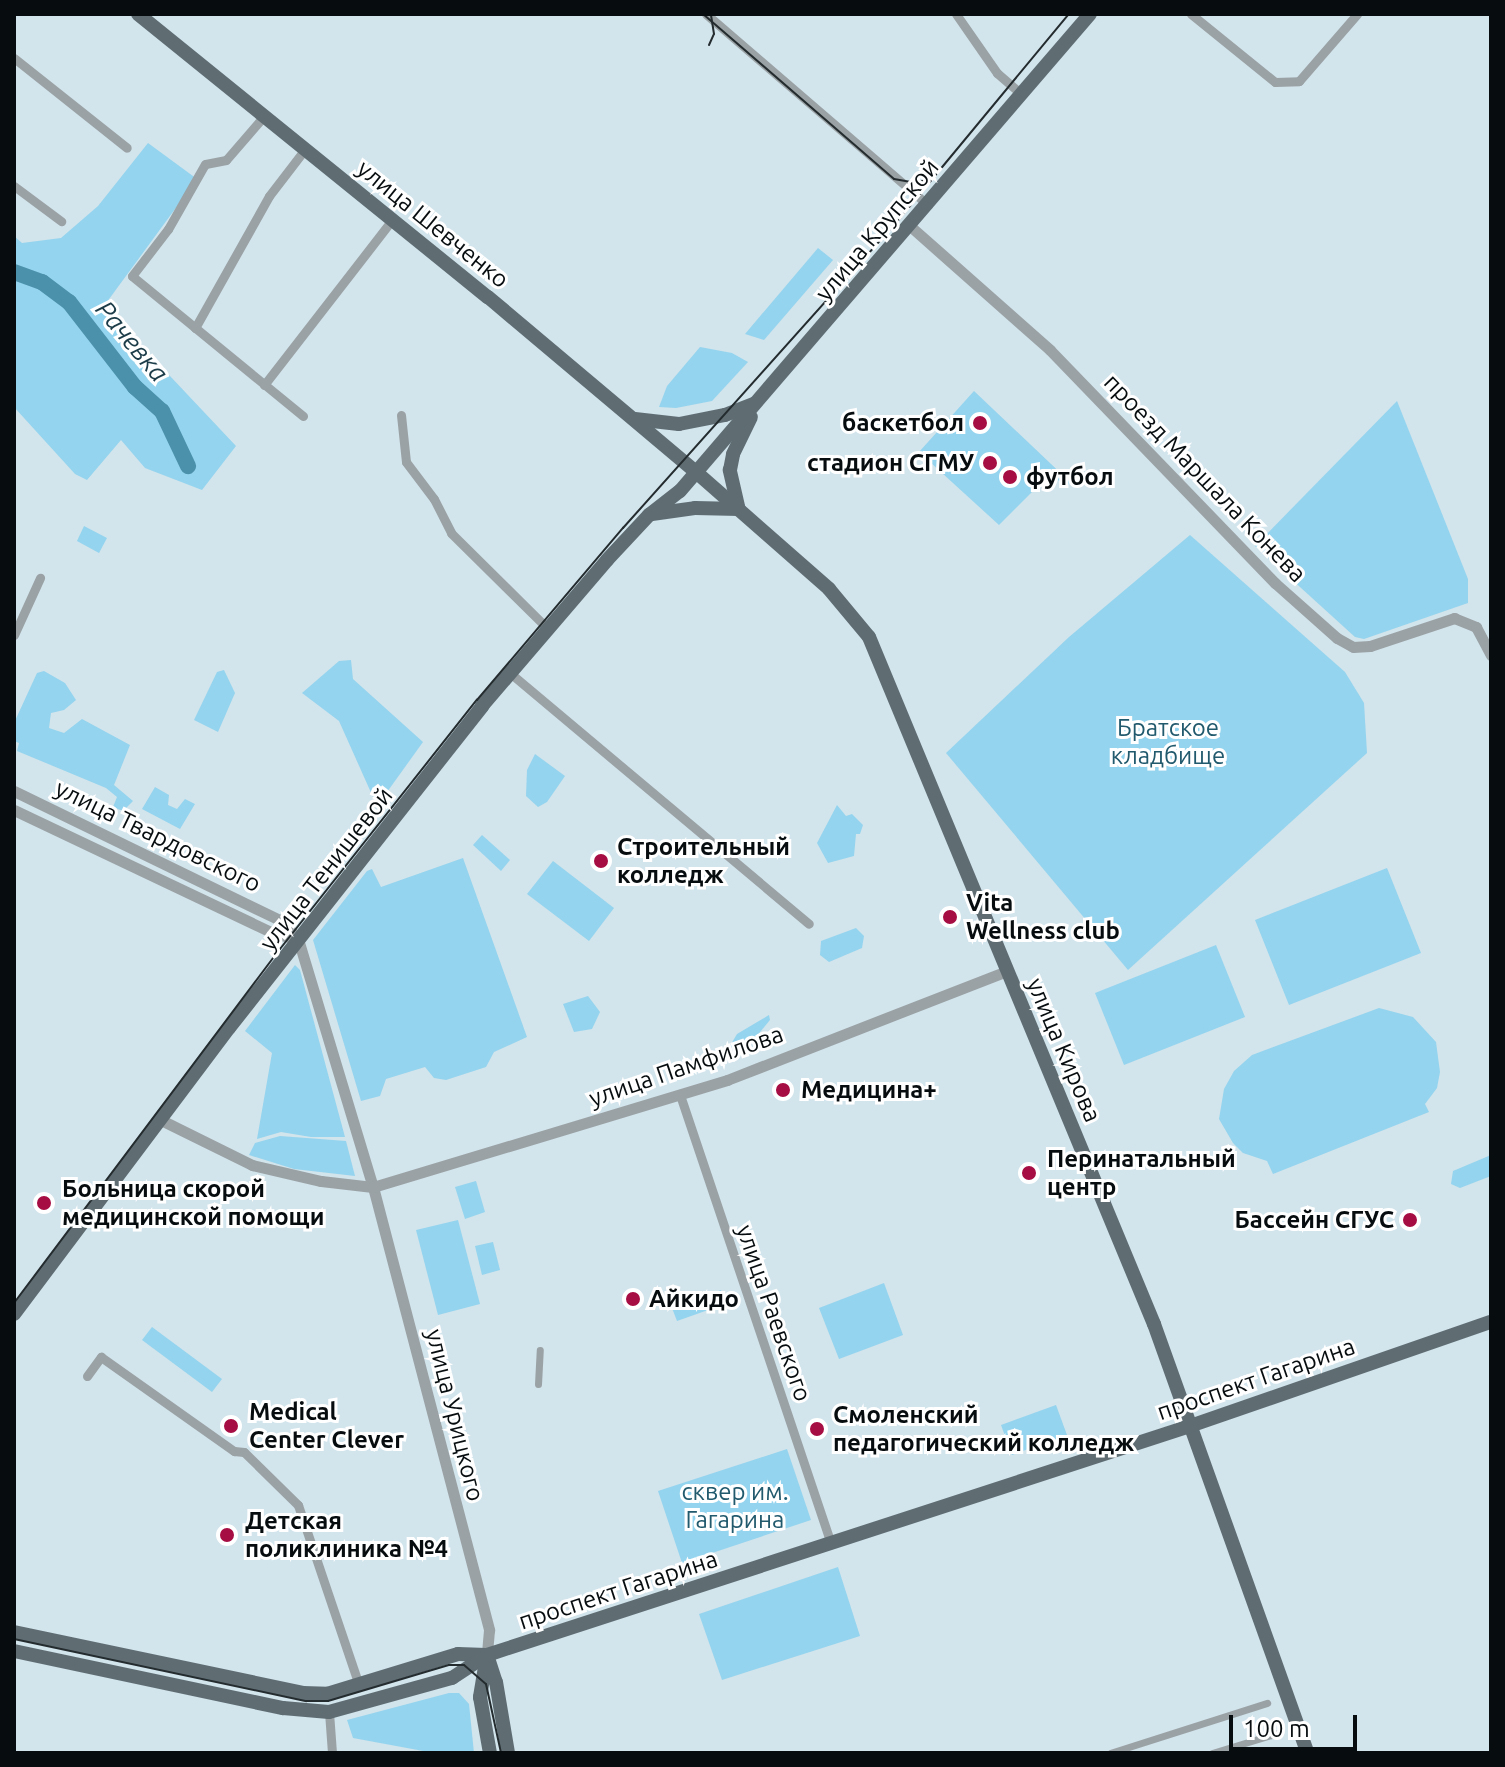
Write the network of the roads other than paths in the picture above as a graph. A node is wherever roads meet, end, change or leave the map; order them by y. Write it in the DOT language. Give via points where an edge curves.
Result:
graph roads {
  1 [pos="138,14"];
  2 [pos="706,14"];
  3 [pos="956,14"];
  4 [pos="1090,14"];
  5 [pos="1191,14"];
  6 [pos="1357,14"];
  7 [pos="14,58"];
  8 [pos="1021,94"];
  9 [pos="264,116"];
  10 [pos="127,148"];
  11 [pos="305,149"];
  12 [pos="14,186"];
  13 [pos="928,205"];
  14 [pos="392,220"];
  15 [pos="61,221"];
  16 [pos="910,226"];
  17 [pos="195,328"];
  18 [pos="264,385"];
  19 [pos="758,402"];
  20 [pos="401,415"];
  21 [pos="303,416"];
  22 [pos="632,418"];
  23 [pos="692,469"];
  24 [pos="739,509"];
  25 [pos="649,515"];
  26 [pos="40,578"];
  27 [pos="548,629"];
  28 [pos="14,635"];
  29 [pos="1491,655"];
  30 [pos="510,673"];
  31 [pos="14,791"];
  32 [pos="14,810"];
  33 [pos="104,834"];
  34 [pos="96,848"];
  35 [pos="809,924"];
  36 [pos="298,939"];
  37 [pos="1007,971"];
  38 [pos="680,1095"];
  39 [pos="161,1120"];
  40 [pos="373,1187"];
  41 [pos="14,1314"];
  42 [pos="1491,1322"];
  43 [pos="540,1350"];
  44 [pos="87,1376"];
  45 [pos="538,1384"];
  46 [pos="1190,1426"];
  47 [pos="831,1544"];
  48 [pos="14,1632"];
  49 [pos="14,1651"];
  50 [pos="487,1655"];
  51 [pos="452,1678"];
  52 [pos="359,1685"];
  53 [pos="480,1697"];
  54 [pos="1267,1703"];
  55 [pos="329,1712"];
  56 [pos="1278,1733"];
  57 [pos="332,1753"];
  58 [pos="490,1753"];
  59 [pos="508,1753"];
  60 [pos="1110,1753"];
  61 [pos="1212,1753"];
  62 [pos="1308,1753"];
  1 -- 9 [label="main road, улица Шевченко"];
  2 -- 13 [label="street"];
  3 -- 8 [label="street" via="997,73"];
  4 -- 8 [label="main road, улица Крупской"];
  5 -- 6 [label="street" via="1275,82 1299,81"];
  7 -- 10 [label="street"];
  8 -- 13 [label="main road, улица Крупской"];
  9 -- 11 [label="main road, улица Шевченко"];
  9 -- 17 [label="street" via="226,160 205,164 168,229 132,276"];
  11 -- 14 [label="main road, улица Шевченко"];
  11 -- 17 [label="street" via="269,196"];
  12 -- 15 [label="street"];
  13 -- 16 [label="main road, улица Крупской"];
  14 -- 18 [label="street"];
  14 -- 22 [label="main road, улица Шевченко"];
  16 -- 19 [label="main road, улица Крупской"];
  16 -- 29 [label="street, проезд Маршала Конева" via="1050,350 1264,572 1337,638 1353,647 1370,646 1454,618 1476,627"];
  17 -- 18 [label="street"];
  18 -- 21 [label="street"];
  19 -- 22 [label="main road" via="679,424"];
  19 -- 23 [label="main road, улица Крупской"];
  19 -- 24 [label="main road" via="733,454 732,488"];
  20 -- 27 [label="street" via="406,462 451,533"];
  22 -- 23 [label="main road, улица Шевченко"];
  23 -- 24 [label="main road, улица Кирова"];
  23 -- 25 [label="main road, улица Тенишевой" via="680,491"];
  24 -- 25 [label="main road"];
  24 -- 37 [label="main road, улица Кирова" via="829,589 869,637"];
  25 -- 27 [label="main road, улица Тенишевой"];
  26 -- 28 [label="street"];
  27 -- 30 [label="main road, улица Тенишевой"];
  30 -- 35 [label="street"];
  30 -- 36 [label="main road, улица Тенишевой"];
  31 -- 33 [label="street, улица Твардовского"];
  32 -- 34 [label="street, улица Твардовского"];
  33 -- 34 [label="street"];
  33 -- 36 [label="street, улица Твардовского" via="282,921"];
  34 -- 36 [label="street, улица Твардовского" via="273,933"];
  36 -- 39 [label="main road, улица Тенишевой"];
  36 -- 40 [label="street, улица Урицкого"];
  37 -- 38 [label="street, улица Памфилова"];
  37 -- 46 [label="main road, улица Кирова" via="1154,1324"];
  38 -- 40 [label="street, улица Памфилова"];
  38 -- 47 [label="street, улица Раевского"];
  39 -- 40 [label="street" via="252,1165"];
  39 -- 41 [label="main road, улица Тенишевой"];
  40 -- 50 [label="street, улица Урицкого" via="489,1630"];
  42 -- 46 [label="main road, проспект Гагарина"];
  43 -- 45 [label="street"];
  44 -- 52 [label="street" via="101,1357 234,1451 244,1452 298,1505"];
  46 -- 47 [label="main road, проспект Гагарина"];
  46 -- 62 [label="main road, улица Кирова"];
  47 -- 50 [label="main road, проспект Гагарина"];
  48 -- 52 [label="main road, проспект Гагарина" via="295,1692 327,1694"];
  49 -- 55 [label="main road, проспект Гагарина" via="283,1708"];
  50 -- 51 [label="main road, проспект Гагарина"];
  50 -- 52 [label="main road, проспект Гагарина" via="458,1654"];
  50 -- 53 [label="main road"];
  50 -- 59 [label="main road"];
  51 -- 53 [label="main road"];
  51 -- 55 [label="main road, проспект Гагарина"];
  53 -- 58 [label="main road"];
  54 -- 60 [label="street"];
  55 -- 57 [label="street"];
  56 -- 61 [label="street"];
}
